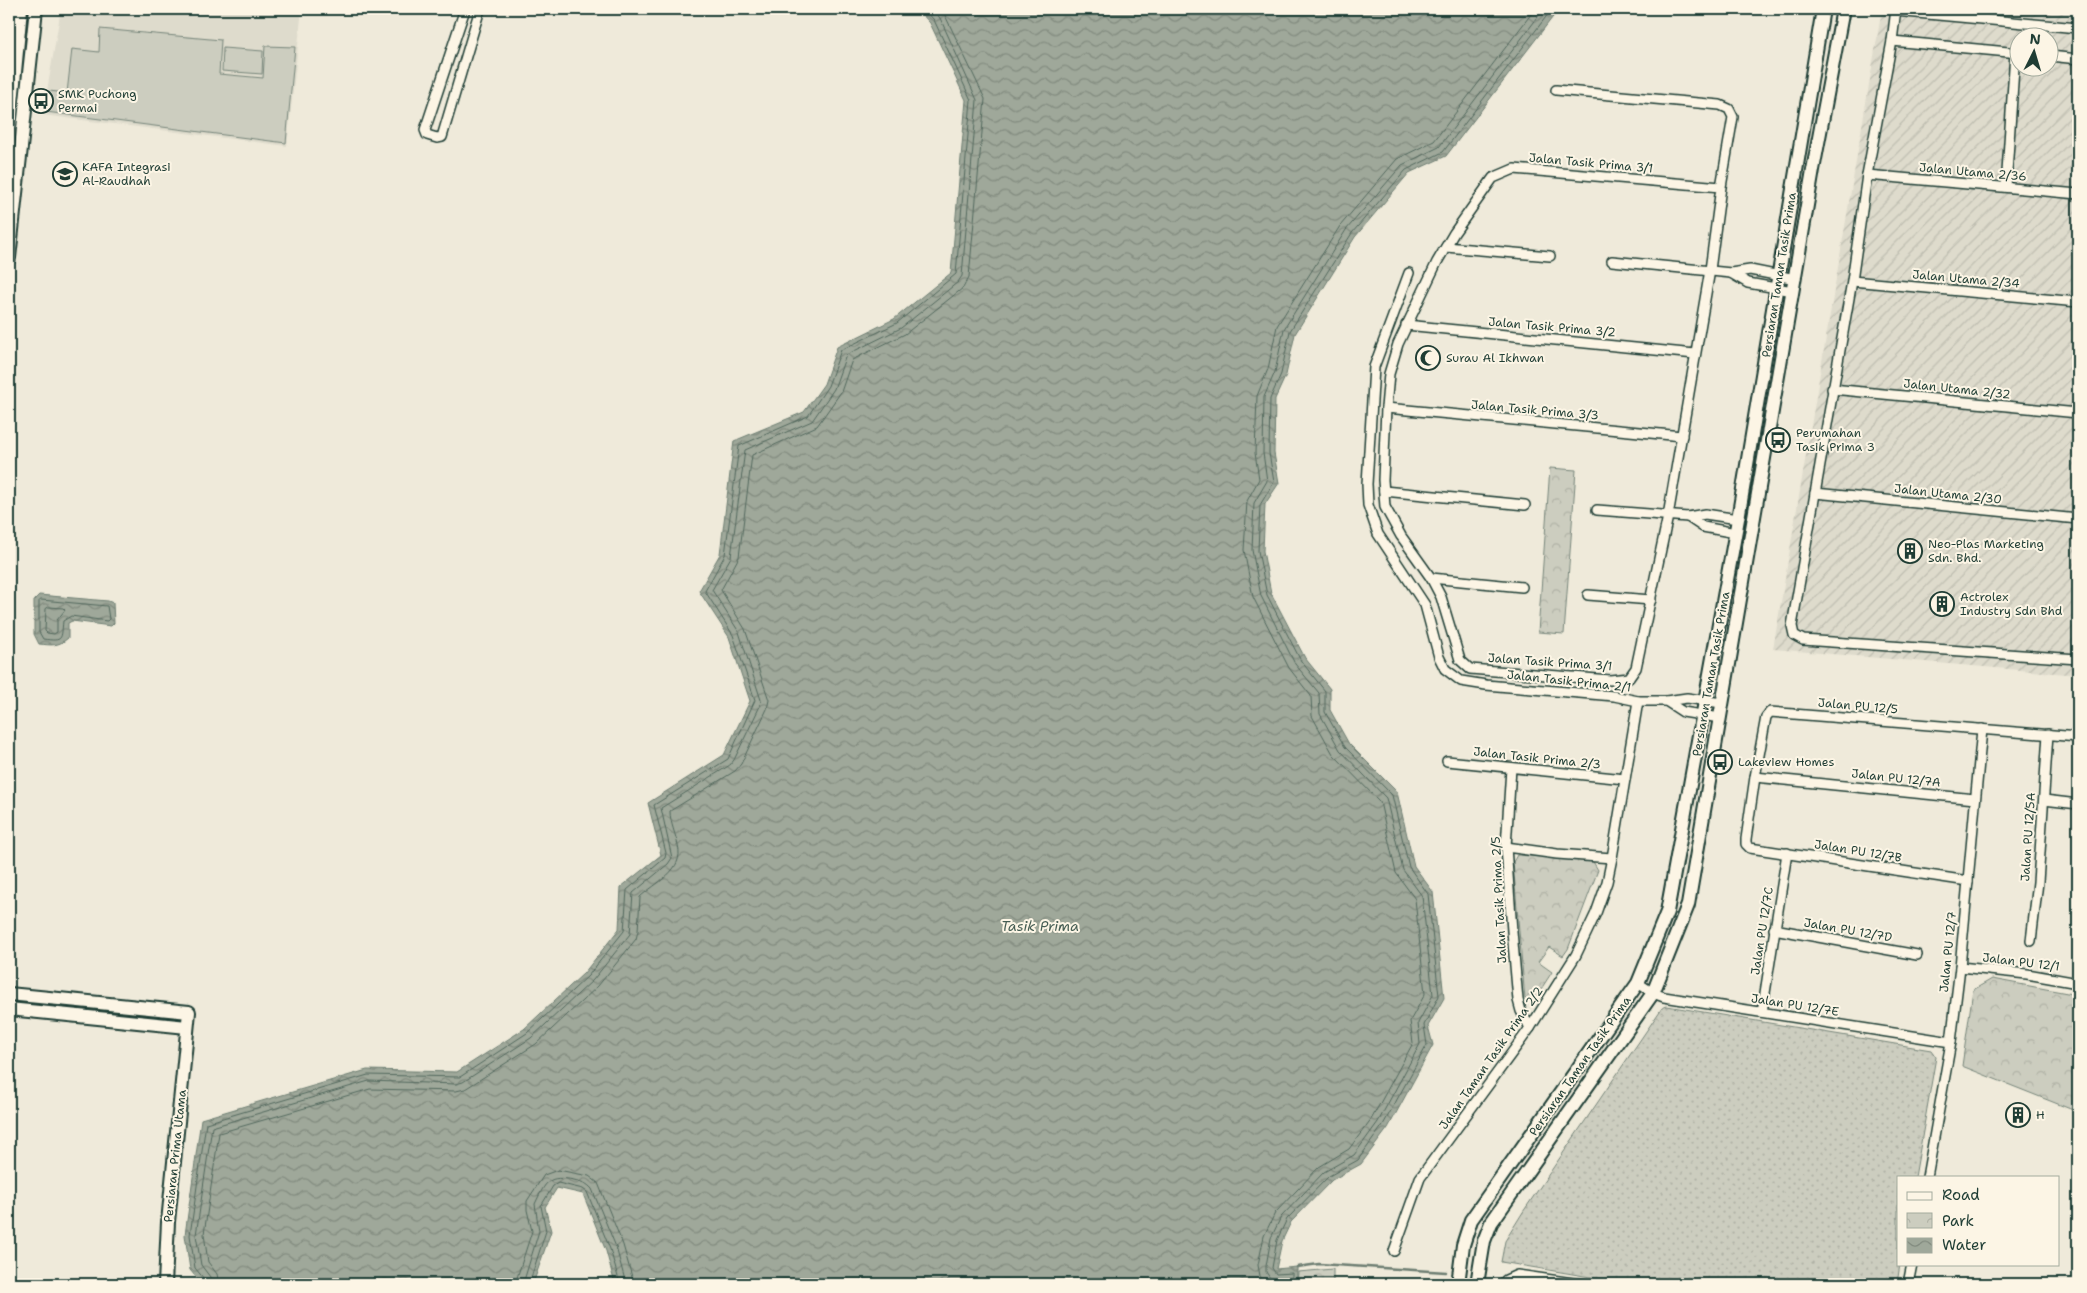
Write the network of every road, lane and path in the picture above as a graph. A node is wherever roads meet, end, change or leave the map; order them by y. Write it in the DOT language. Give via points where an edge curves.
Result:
graph roads {
  1 [pos="21,9"];
  2 [pos="36,9"];
  3 [pos="465,9"];
  4 [pos="480,9"];
  5 [pos="1823,9"];
  6 [pos="1843,9"];
  7 [pos="1896,10"];
  8 [pos="2078,28"];
  9 [pos="1892,41"];
  10 [pos="2010,52"];
  11 [pos="2060,57"];
  12 [pos="2078,59"];
  13 [pos="2015,78"];
  14 [pos="1556,90"];
  15 [pos="9,135"];
  16 [pos="1866,176"];
  17 [pos="1721,187"];
  18 [pos="2006,187"];
  19 [pos="2078,194"];
  20 [pos="1446,247"];
  21 [pos="1550,256"];
  22 [pos="9,258"];
  23 [pos="1612,262"];
  24 [pos="1710,270"];
  25 [pos="1409,273"];
  26 [pos="1778,281"];
  27 [pos="1852,281"];
  28 [pos="1794,285"];
  29 [pos="2078,302"];
  30 [pos="1406,326"];
  31 [pos="1695,354"];
  32 [pos="1832,389"];
  33 [pos="1386,408"];
  34 [pos="2078,413"];
  35 [pos="1682,436"];
  36 [pos="1384,491"];
  37 [pos="1815,493"];
  38 [pos="1525,505"];
  39 [pos="1597,510"];
  40 [pos="1668,516"];
  41 [pos="1688,517"];
  42 [pos="1738,519"];
  43 [pos="2078,519"];
  44 [pos="1736,533"];
  45 [pos="1431,578"];
  46 [pos="1522,587"];
  47 [pos="1588,594"];
  48 [pos="1651,600"];
  49 [pos="2078,659"];
  50 [pos="1706,700"];
  51 [pos="1638,701"];
  52 [pos="1666,702"];
  53 [pos="1722,703"];
  54 [pos="1704,715"];
  55 [pos="1720,718"];
  56 [pos="1982,729"];
  57 [pos="2048,734"];
  58 [pos="2078,737"];
  59 [pos="1447,761"];
  60 [pos="1511,768"];
  61 [pos="1754,777"];
  62 [pos="1625,779"];
  63 [pos="1974,799"];
  64 [pos="2044,800"];
  65 [pos="2078,804"];
  66 [pos="1746,844"];
  67 [pos="1506,847"];
  68 [pos="1787,853"];
  69 [pos="1612,858"];
  70 [pos="1968,881"];
  71 [pos="1774,930"];
  72 [pos="2031,941"];
  73 [pos="1917,955"];
  74 [pos="1960,967"];
  75 [pos="1638,983"];
  76 [pos="2078,983"];
  77 [pos="1653,992"];
  78 [pos="9,994"];
  79 [pos="9,1010"];
  80 [pos="1762,1012"];
  81 [pos="187,1027"];
  82 [pos="1530,1028"];
  83 [pos="1951,1042"];
  84 [pos="1927,1176"];
  85 [pos="1394,1251"];
  86 [pos="1912,1266"];
  87 [pos="165,1284"];
  88 [pos="1458,1284"];
  89 [pos="1477,1284"];
  90 [pos="1504,1284"];
  91 [pos="1580,1284"];
  92 [pos="1908,1284"];
  1 -- 15 [label="main road"];
  2 -- 22 [label="main road"];
  3 -- 4 [label="street" via="425,130 427,135 437,138 442,137"];
  5 -- 26 [label="main road, Persiaran Taman Tasik Prima"];
  6 -- 28 [label="main road, Persiaran Taman Tasik Prima"];
  7 -- 8 [label="street"];
  7 -- 9 [label="street"];
  9 -- 10 [label="street"];
  9 -- 16 [label="street"];
  11 -- 12 [label="street"];
  13 -- 18 [label="street"];
  14 -- 17 [label="street, Jalan Tasik Prima 3/1" via="1720,105 1729,109 1733,117"];
  16 -- 18 [label="street, Jalan Utama 2/36"];
  16 -- 27 [label="street"];
  17 -- 20 [label="street, Jalan Tasik Prima 3/1" via="1514,169 1492,178"];
  17 -- 24 [label="street, Jalan Tasik Prima 3/1"];
  18 -- 19 [label="street, Jalan Utama 2/36"];
  20 -- 21 [label="street"];
  20 -- 30 [label="street, Jalan Tasik Prima 3/1"];
  23 -- 24 [label="street"];
  24 -- 26 [label="street" via="1731,273 1748,283"];
  24 -- 31 [label="street, Jalan Tasik Prima 3/1"];
  25 -- 51 [label="street, Jalan Tasik Prima 2/1" via="1374,367 1368,505 1378,534 1425,605 1445,669 1461,680 1486,685"];
  26 -- 28 [label="street"];
  26 -- 42 [label="main road, Persiaran Taman Tasik Prima"];
  27 -- 29 [label="street, Jalan Utama 2/34"];
  27 -- 32 [label="street"];
  28 -- 53 [label="main road, Persiaran Taman Tasik Prima"];
  30 -- 31 [label="street, Jalan Tasik Prima 3/2"];
  30 -- 33 [label="street, Jalan Tasik Prima 3/1" via="1389,374"];
  31 -- 35 [label="street, Jalan Tasik Prima 3/1"];
  32 -- 34 [label="street, Jalan Utama 2/32"];
  32 -- 37 [label="street"];
  33 -- 35 [label="street, Jalan Tasik Prima 3/3"];
  33 -- 36 [label="street, Jalan Tasik Prima 3/1"];
  35 -- 40 [label="street, Jalan Tasik Prima 3/1"];
  36 -- 38 [label="street"];
  36 -- 45 [label="street, Jalan Tasik Prima 3/1" via="1385,507"];
  37 -- 43 [label="street, Jalan Utama 2/30"];
  37 -- 49 [label="street" via="1792,626 1794,635 1803,640"];
  39 -- 40 [label="street"];
  40 -- 41 [label="street"];
  40 -- 48 [label="street, Jalan Tasik Prima 3/1"];
  41 -- 42 [label="street" via="1705,514"];
  41 -- 44 [label="street" via="1703,528"];
  42 -- 44 [label="main road, Persiaran Taman Tasik Prima"];
  44 -- 50 [label="main road, Persiaran Taman Tasik Prima"];
  45 -- 46 [label="street"];
  45 -- 48 [label="street, Jalan Tasik Prima 3/1" via="1441,597 1460,660 1470,669 1610,680 1629,678 1639,659"];
  47 -- 48 [label="street"];
  50 -- 52 [label="street, Jalan Tasik Prima 2/1" via="1687,698"];
  50 -- 53 [label="street, Jalan Tasik Prima 2/1"];
  50 -- 54 [label="main road, Persiaran Taman Tasik Prima"];
  51 -- 52 [label="street, Jalan Tasik Prima 2/1"];
  51 -- 62 [label="street, Jalan Taman Tasik Prima 2/2"];
  52 -- 54 [label="street, Jalan Tasik Prima 2/1" via="1683,712"];
  53 -- 55 [label="main road, Persiaran Taman Tasik Prima"];
  54 -- 55 [label="street, Jalan Tasik Prima 2/1"];
  54 -- 75 [label="main road, Persiaran Taman Tasik Prima" via="1667,912"];
  55 -- 77 [label="main road, Persiaran Taman Tasik Prima" via="1688,905"];
  56 -- 57 [label="street, Jalan PU 12/5"];
  56 -- 61 [label="street, Jalan PU 12/5" via="1770,712 1766,717"];
  56 -- 63 [label="street, Jalan PU 12/7"];
  57 -- 58 [label="street, Jalan PU 12/5"];
  57 -- 64 [label="street, Jalan PU 12/5A"];
  59 -- 60 [label="street, Jalan Tasik Prima 2/3"];
  60 -- 62 [label="street, Jalan Tasik Prima 2/3"];
  60 -- 67 [label="street, Jalan Tasik Prima 2/5"];
  61 -- 63 [label="street, Jalan PU 12/7A"];
  61 -- 66 [label="street, Jalan PU 12/5"];
  62 -- 69 [label="street, Jalan Taman Tasik Prima 2/2"];
  63 -- 70 [label="street, Jalan PU 12/7"];
  64 -- 65 [label="street"];
  64 -- 72 [label="street, Jalan PU 12/5A"];
  66 -- 68 [label="street, Jalan PU 12/7B" via="1750,848"];
  67 -- 69 [label="street"];
  67 -- 82 [label="street, Jalan Tasik Prima 2/5" via="1518,1000"];
  68 -- 70 [label="street, Jalan PU 12/7B"];
  68 -- 71 [label="street, Jalan PU 12/7C"];
  69 -- 82 [label="street, Jalan Taman Tasik Prima 2/2" via="1596,913 1576,955"];
  70 -- 74 [label="street, Jalan PU 12/7"];
  71 -- 73 [label="street, Jalan PU 12/7D"];
  71 -- 80 [label="street, Jalan PU 12/7C"];
  74 -- 76 [label="street, Jalan PU 12/1"];
  74 -- 83 [label="street, Jalan PU 12/7"];
  75 -- 77 [label="street, Jalan PU 12/7E"];
  75 -- 88 [label="main road, Persiaran Taman Tasik Prima" via="1471,1220 1463,1245"];
  77 -- 80 [label="street, Jalan PU 12/7E" via="1664,997"];
  77 -- 89 [label="main road, Persiaran Taman Tasik Prima" via="1491,1223 1484,1241"];
  78 -- 81 [label="main road, Persiaran Prima Utama" via="189,1012"];
  79 -- 81 [label="main road"];
  80 -- 83 [label="street, Jalan PU 12/7E"];
  81 -- 87 [label="main road, Persiaran Prima Utama"];
  82 -- 85 [label="street, Jalan Taman Tasik Prima 2/2" via="1420,1178"];
  83 -- 84 [label="street, Jalan PU 12/7"];
  86 -- 92 [label="street"];
  90 -- 91 [label="street" via="1517,1275"];
}
